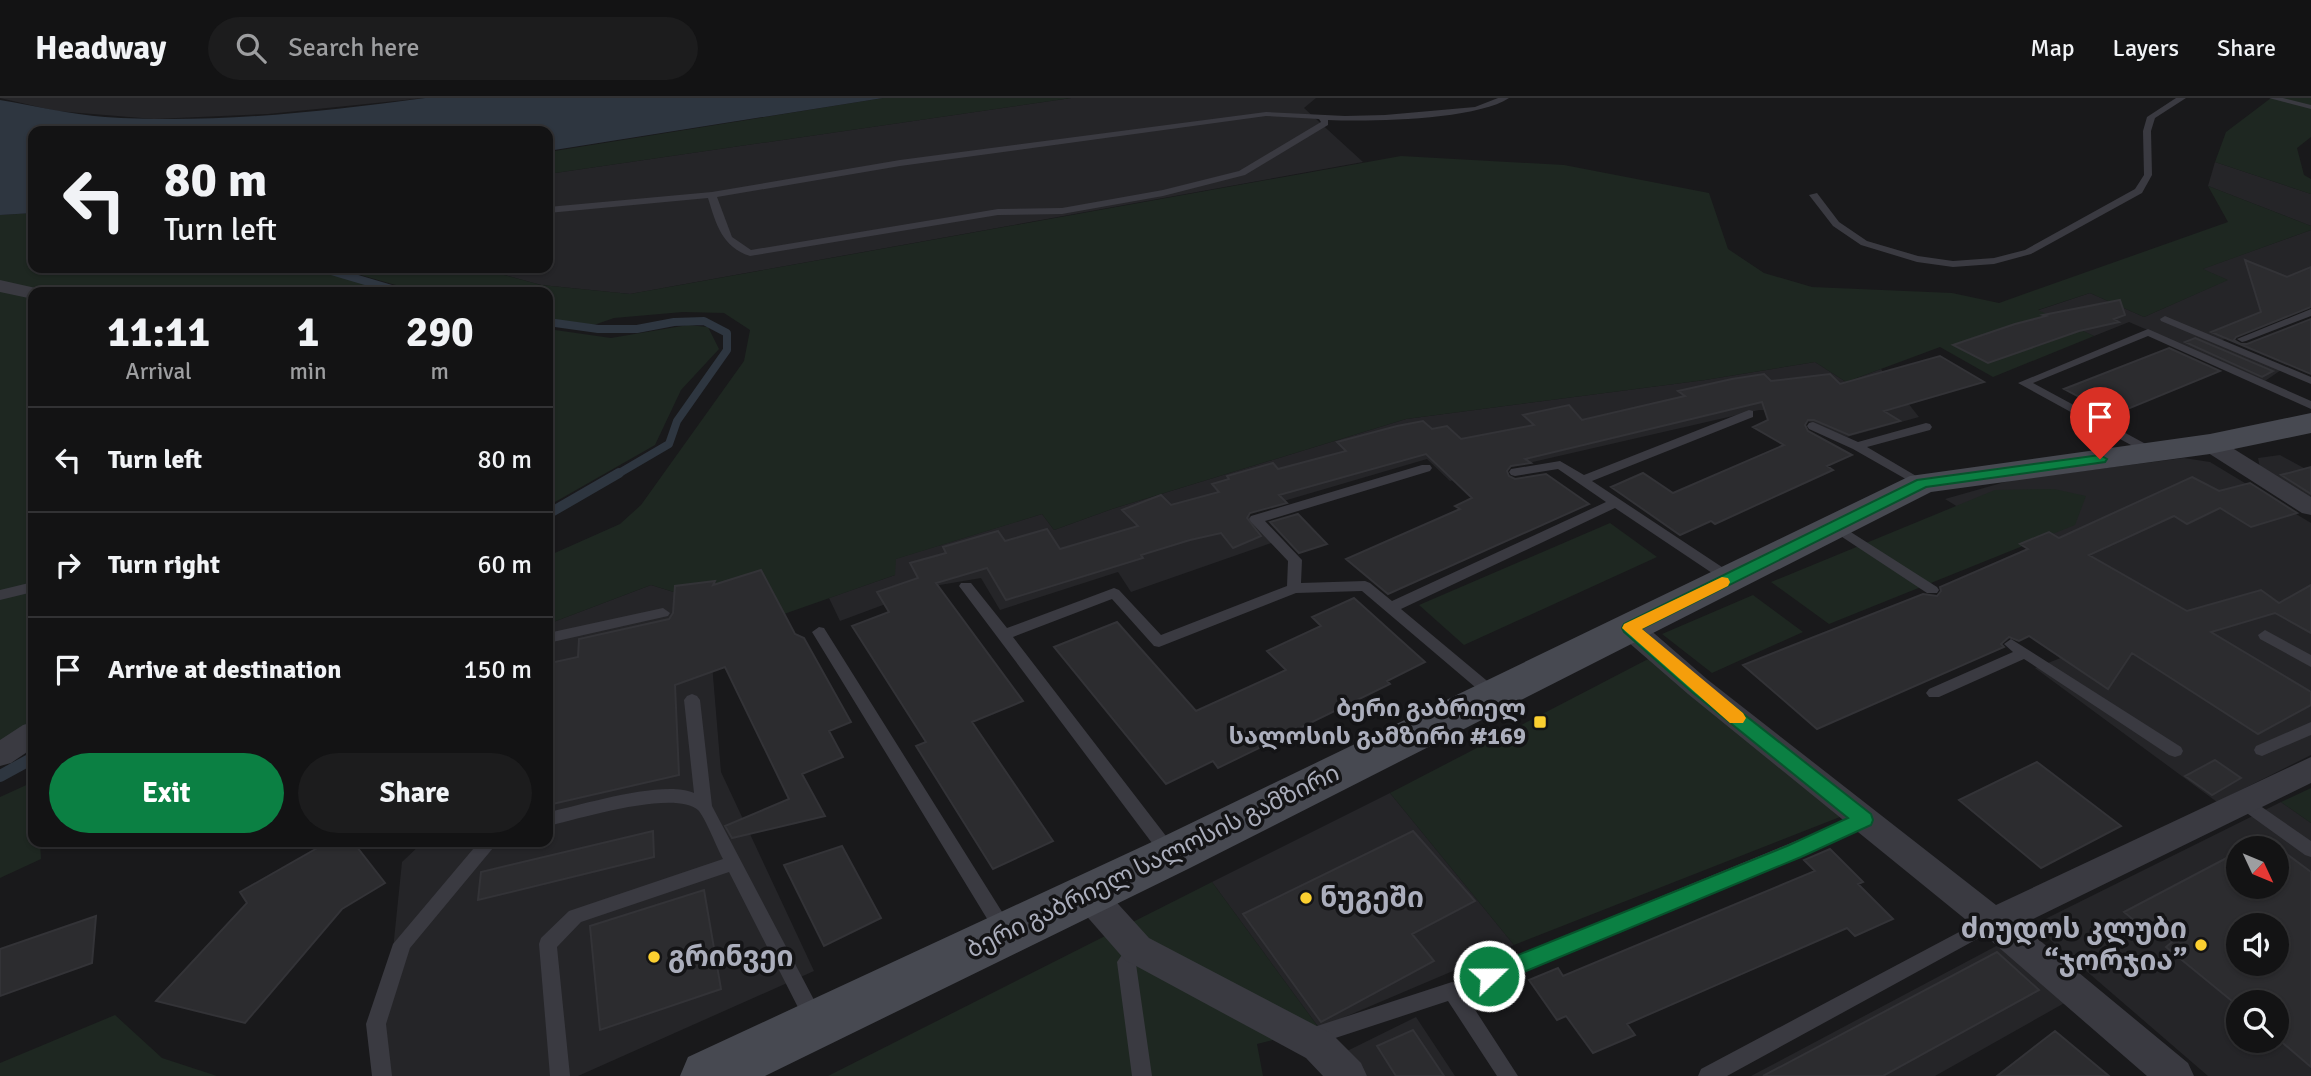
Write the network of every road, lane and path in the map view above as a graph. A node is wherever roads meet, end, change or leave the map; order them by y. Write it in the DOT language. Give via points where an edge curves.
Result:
graph roads {
  1 [pos="1506,98"];
  2 [pos="2182,98"];
  3 [pos="2273,98"];
  4 [pos="2311,107"];
  5 [pos="1322,116"];
  6 [pos="712,195"];
  7 [pos="1814,195"];
  8 [pos="553,210"];
  9 [pos="0,286"];
  10 [pos="28,292"];
  11 [pos="2311,312"];
  12 [pos="2165,319"];
  13 [pos="2242,339"];
  14 [pos="2311,381"];
  15 [pos="2311,405"];
  16 [pos="1749,414"];
  17 [pos="2311,423"];
  18 [pos="1813,426"];
  19 [pos="1926,427"];
  20 [pos="2210,444"];
  21 [pos="1857,446"];
  22 [pos="2151,452"];
  23 [pos="1426,468"];
  24 [pos="1516,472"];
  25 [pos="1583,480"];
  26 [pos="1922,483"];
  27 [pos="1616,502"];
  28 [pos="2311,508"];
  29 [pos="1835,526"];
  30 [pos="1729,578"];
  31 [pos="966,586"];
  32 [pos="28,588"];
  33 [pos="1294,588"];
  34 [pos="1932,590"];
  35 [pos="0,595"];
  36 [pos="1392,607"];
  37 [pos="663,613"];
  38 [pos="1630,628"];
  39 [pos="819,632"];
  40 [pos="1004,635"];
  41 [pos="2265,635"];
  42 [pos="553,637"];
  43 [pos="2011,644"];
  44 [pos="2025,653"];
  45 [pos="2311,662"];
  46 [pos="1934,693"];
  47 [pos="1494,695"];
  48 [pos="692,700"];
  49 [pos="2311,727"];
  50 [pos="28,736"];
  51 [pos="2262,750"];
  52 [pos="2175,751"];
  53 [pos="0,755"];
  54 [pos="2311,769"];
  55 [pos="2243,801"];
  56 [pos="704,806"];
  57 [pos="553,818"];
  58 [pos="1864,820"];
  59 [pos="485,847"];
  60 [pos="2311,850"];
  61 [pos="1171,855"];
  62 [pos="733,863"];
  63 [pos="1088,894"];
  64 [pos="1993,922"];
  65 [pos="1005,933"];
  66 [pos="1137,949"];
  67 [pos="1489,976"];
  68 [pos="817,1024"];
  69 [pos="1306,1038"];
  70 [pos="382,1076"];
  71 [pos="561,1076"];
  72 [pos="708,1076"];
  73 [pos="1142,1076"];
  74 [pos="1348,1076"];
  75 [pos="1508,1076"];
  76 [pos="1708,1076"];
  77 [pos="2175,1076"];
  1 -- 5 [label="lane" via="1476,109 1385,117"];
  2 -- 7 [label="lane" via="2151,117 2148,175 2139,191 2028,252 1994,261 1917,259 1864,243 1836,224"];
  3 -- 4 [label="lane"];
  5 -- 6 [label="lane" via="1266,114 900,163"];
  5 -- 6 [label="lane" via="1325,123 1242,173 1163,193 1062,212 998,212 750,253 736,250 728,241"];
  6 -- 8 [label="lane"];
  9 -- 10 [label="street"];
  11 -- 13 [label="lane"];
  12 -- 14 [label="lane"];
  15 -- 22 [label="lane" via="2148,332 2024,383"];
  16 -- 25 [label="lane"];
  17 -- 20 [label="main road, ბერი გაბრიელ სალოსის გამზირი"];
  18 -- 21 [label="lane"];
  19 -- 21 [label="lane"];
  20 -- 22 [label="main road, ბერი გაბრიელ სალოსის გამზირი"];
  20 -- 28 [label="street"];
  21 -- 26 [label="lane"];
  22 -- 26 [label="main road, ბერი გაბრიელ სალოსის გამზირი"];
  23 -- 33 [label="lane" via="1256,519 1294,559"];
  24 -- 25 [label="lane" via="1560,465"];
  25 -- 27 [label="lane"];
  26 -- 29 [label="main road, ბერი გაბრიელ სალოსის გამზირი"];
  27 -- 30 [label="lane"];
  27 -- 36 [label="lane"];
  29 -- 30 [label="main road, ბერი გაბრიელ სალოსის გამზირი"];
  29 -- 34 [label="lane"];
  30 -- 38 [label="main road, ბერი გაბრიელ სალოსის გამზირი"];
  31 -- 40 [label="lane"];
  32 -- 35 [label="lane"];
  33 -- 36 [label="lane" via="1365,586"];
  33 -- 40 [label="lane" via="1159,642 1114,593"];
  36 -- 47 [label="lane"];
  37 -- 42 [label="lane"];
  38 -- 47 [label="main road, ბერი გაბრიელ სალოსის გამზირი"];
  38 -- 58 [label="street"];
  39 -- 65 [label="lane"];
  40 -- 61 [label="lane"];
  41 -- 45 [label="lane"];
  43 -- 44 [label="lane"];
  44 -- 46 [label="lane"];
  44 -- 52 [label="lane"];
  47 -- 61 [label="main road, ბერი გაბრიელ სალოსის გამზირი"];
  48 -- 56 [label="lane"];
  49 -- 51 [label="lane"];
  50 -- 53 [label="street"];
  54 -- 55 [label="street"];
  55 -- 60 [label="lane"];
  55 -- 64 [label="street"];
  56 -- 57 [label="lane" via="685,796 659,795"];
  56 -- 62 [label="lane"];
  58 -- 64 [label="street"];
  58 -- 67 [label="lane"];
  59 -- 70 [label="lane" via="402,944 376,1024"];
  61 -- 63 [label="main road, ბერი გაბრიელ სალოსის გამზირი"];
  62 -- 68 [label="lane"];
  62 -- 71 [label="lane" via="575,916 548,944"];
  63 -- 65 [label="main road, ბერი გაბრიელ სალოსის გამზირი"];
  63 -- 66 [label="street"];
  64 -- 76 [label="lane"];
  64 -- 77 [label="street"];
  65 -- 68 [label="main road, ბერი გაბრიელ სალოსის გამზირი"];
  66 -- 69 [label="street"];
  66 -- 73 [label="lane" via="1126,961"];
  68 -- 72 [label="main road, ბერი გაბრიელ სალოსის გამზირი"];
  69 -- 74 [label="street"];
  69 -- 75 [label="lane" via="1452,991"];
}
